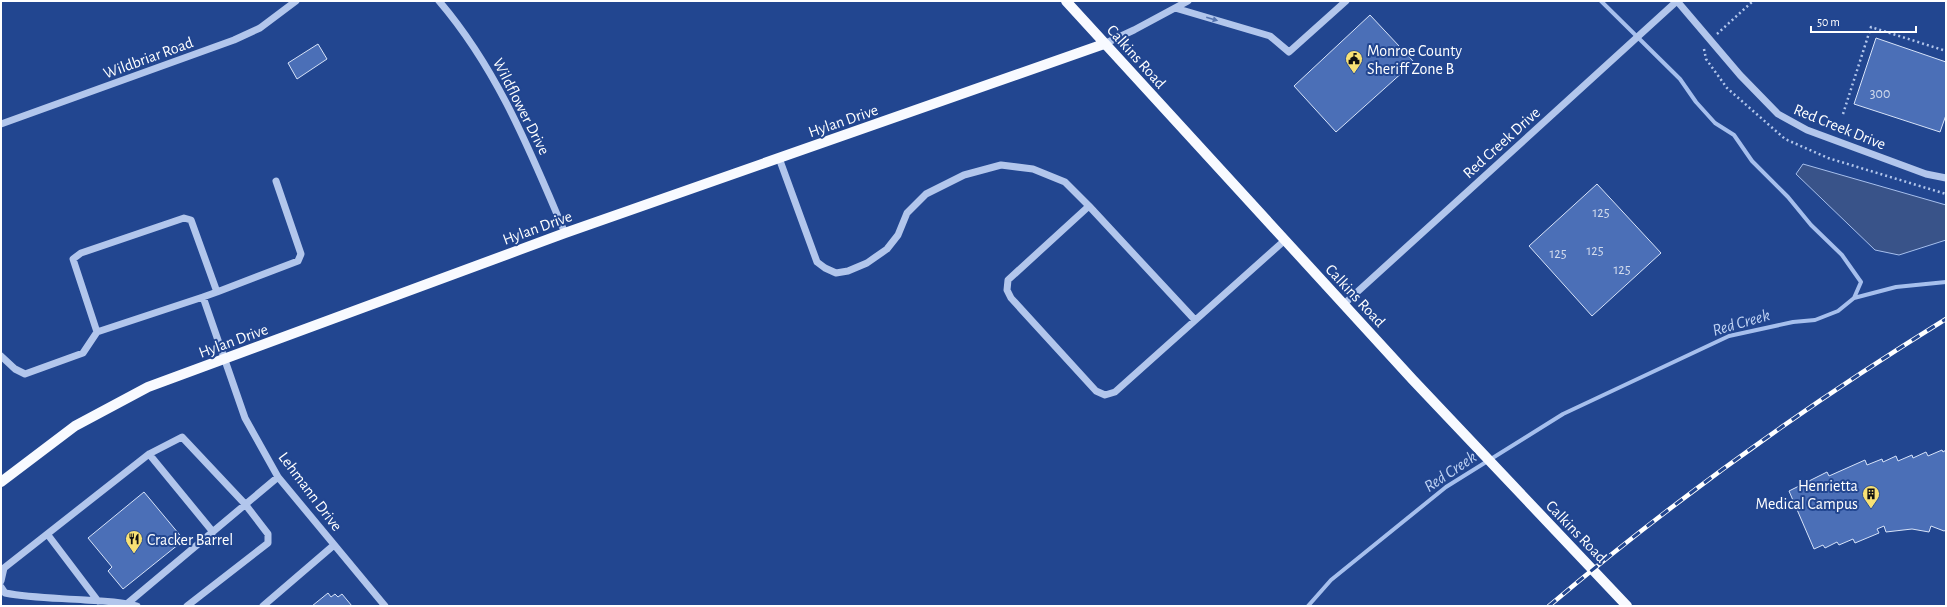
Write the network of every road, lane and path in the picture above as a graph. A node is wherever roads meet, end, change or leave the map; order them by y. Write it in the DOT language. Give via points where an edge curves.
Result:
graph roads {
  1 [pos="296,1"];
  2 [pos="439,1"];
  3 [pos="1066,1"];
  4 [pos="1188,1"];
  5 [pos="1346,1"];
  6 [pos="1677,1"];
  7 [pos="1175,8"];
  8 [pos="1104,44"];
  9 [pos="1946,51"];
  10 [pos="1843,114"];
  11 [pos="1,124"];
  12 [pos="779,158"];
  13 [pos="1946,178"];
  14 [pos="276,181"];
  15 [pos="1089,206"];
  16 [pos="565,233"];
  17 [pos="1285,240"];
  18 [pos="217,292"];
  19 [pos="203,297"];
  20 [pos="1344,304"];
  21 [pos="1195,320"];
  22 [pos="97,332"];
  23 [pos="1,356"];
  24 [pos="225,359"];
  25 [pos="149,454"];
  26 [pos="278,477"];
  27 [pos="1,482"];
  28 [pos="245,504"];
  29 [pos="213,532"];
  30 [pos="48,535"];
  31 [pos="334,545"];
  32 [pos="1,581"];
  33 [pos="1,587"];
  34 [pos="98,600"];
  35 [pos="128,603"];
  36 [pos="136,606"];
  37 [pos="187,606"];
  38 [pos="263,606"];
  39 [pos="385,606"];
  40 [pos="1627,606"];
  1 -- 11 [label="street, Wildbriar Road" via="260,28 234,40"];
  2 -- 16 [label="street, Wildflower Drive" via="484,62 513,112"];
  3 -- 8 [label="main road, Calkins Road"];
  4 -- 7 [label="street"];
  7 -- 5 [label="street, one-way" via="1270,36 1288,52"];
  6 -- 13 [label="street, Red Creek Drive" via="1740,75 1778,114 1807,130 1926,174"];
  6 -- 20 [label="street, Red Creek Drive"];
  7 -- 8 [label="street"];
  8 -- 12 [label="main road, Hylan Drive"];
  8 -- 17 [label="main road, Calkins Road"];
  9 -- 10 [label="path" via="1871,27"];
  12 -- 15 [label="street" via="817,262 836,273 867,263 887,249 898,236 907,213 926,194 964,176 1002,165 1033,169 1064,182"];
  12 -- 16 [label="main road, Hylan Drive"];
  14 -- 18 [label="street" via="301,254 298,261"];
  15 -- 21 [label="street"];
  15 -- 21 [label="street" via="1008,280 1007,290 1011,298 1096,391 1104,395 1115,392"];
  16 -- 24 [label="main road, Hylan Drive"];
  17 -- 20 [label="main road, Calkins Road"];
  17 -- 21 [label="street"];
  18 -- 19 [label="street"];
  18 -- 22 [label="street" via="192,220 184,218 81,253 73,259"];
  19 -- 22 [label="street"];
  19 -- 24 [label="street, Lehmann Drive"];
  20 -- 40 [label="main road, Calkins Road"];
  22 -- 23 [label="street" via="83,353 25,374"];
  24 -- 26 [label="street, Lehmann Drive" via="245,418"];
  24 -- 27 [label="main road, Hylan Drive" via="148,387 75,426"];
  25 -- 28 [label="street" via="182,436"];
  25 -- 29 [label="street"];
  25 -- 30 [label="street"];
  26 -- 28 [label="street"];
  26 -- 31 [label="street, Lehmann Drive"];
  28 -- 29 [label="street"];
  28 -- 37 [label="street" via="268,534 268,543"];
  29 -- 35 [label="street"];
  30 -- 32 [label="street" via="4,568"];
  30 -- 34 [label="street"];
  31 -- 38 [label="street"];
  31 -- 39 [label="street, Lehmann Drive"];
  33 -- 34 [label="street" via="5,593 27,597"];
  34 -- 35 [label="street"];
  35 -- 36 [label="street"];
}
